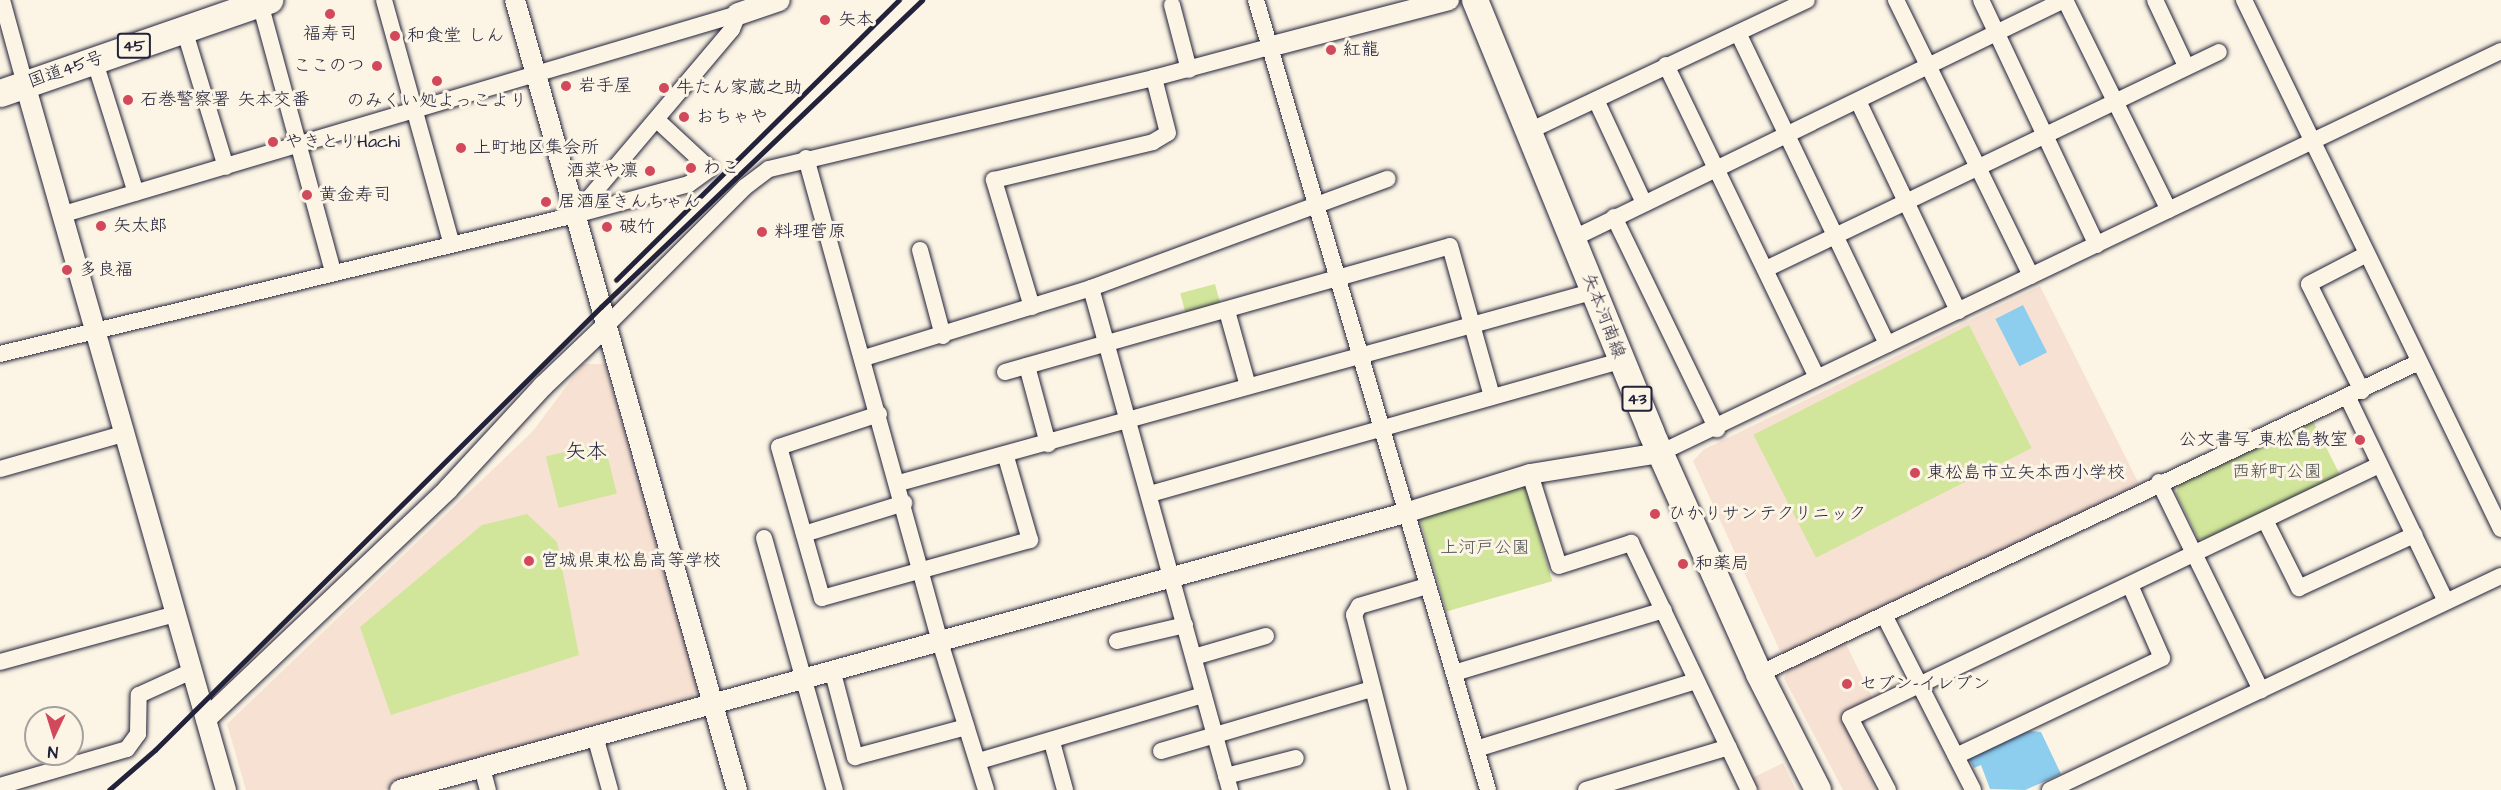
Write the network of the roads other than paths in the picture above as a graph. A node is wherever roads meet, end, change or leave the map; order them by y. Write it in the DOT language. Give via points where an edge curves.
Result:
graph roads {
  1 [pos="2,0"];
  2 [pos="384,0"];
  3 [pos="515,0"];
  4 [pos="779,0"];
  5 [pos="1256,0"];
  6 [pos="1449,0"];
  7 [pos="1475,0"];
  8 [pos="1807,0"];
  9 [pos="1896,0"];
  10 [pos="1981,0"];
  11 [pos="2065,0"];
  12 [pos="2155,0"];
  13 [pos="2244,0"];
  14 [pos="264,2"];
  15 [pos="1172,5"];
  16 [pos="738,14"];
  17 [pos="184,29"];
  18 [pos="1997,33"];
  19 [pos="1739,35"];
  20 [pos="1269,47"];
  21 [pos="2501,51"];
  22 [pos="2219,52"];
  23 [pos="94,59"];
  24 [pos="1666,65"];
  25 [pos="1928,66"];
  26 [pos="2186,66"];
  27 [pos="1189,69"];
  28 [pos="536,71"];
  29 [pos="1154,78"];
  30 [pos="25,84"];
  31 [pos="0,93"];
  32 [pos="1596,100"];
  33 [pos="2116,100"];
  34 [pos="1858,101"];
  35 [pos="414,110"];
  36 [pos="657,120"];
  37 [pos="1529,131"];
  38 [pos="2046,136"];
  39 [pos="1788,137"];
  40 [pos="2313,142"];
  41 [pos="298,146"];
  42 [pos="806,158"];
  43 [pos="226,167"];
  44 [pos="1715,170"];
  45 [pos="1976,170"];
  46 [pos="1388,179"];
  47 [pos="136,193"];
  48 [pos="1644,203"];
  49 [pos="1316,204"];
  50 [pos="1906,204"];
  51 [pos="2169,210"];
  52 [pos="64,214"];
  53 [pos="574,215"];
  54 [pos="1614,217"];
  55 [pos="1572,239"];
  56 [pos="1836,239"];
  57 [pos="451,242"];
  58 [pos="2097,244"];
  59 [pos="920,250"];
  60 [pos="2367,254"];
  61 [pos="1767,269"];
  62 [pos="333,272"];
  63 [pos="2031,276"];
  64 [pos="1337,281"];
  65 [pos="1091,288"];
  66 [pos="1595,291"];
  67 [pos="1032,307"];
  68 [pos="1958,310"];
  69 [pos="1227,311"];
  70 [pos="605,327"];
  71 [pos="1473,327"];
  72 [pos="95,333"];
  73 [pos="943,336"];
  74 [pos="1107,343"];
  75 [pos="1887,344"];
  76 [pos="0,354"];
  77 [pos="1358,354"];
  78 [pos="864,358"];
  79 [pos="1621,361"];
  80 [pos="2419,362"];
  81 [pos="1027,366"];
  82 [pos="1005,372"];
  83 [pos="1817,376"];
  84 [pos="1248,386"];
  85 [pos="2355,394"];
  86 [pos="1492,396"];
  87 [pos="879,414"];
  88 [pos="1126,420"];
  89 [pos="1717,429"];
  90 [pos="1380,430"];
  91 [pos="123,434"];
  92 [pos="1048,444"];
  93 [pos="1660,453"];
  94 [pos="1006,457"];
  95 [pos="1,464"];
  96 [pos="2379,465"];
  97 [pos="1530,474"];
  98 [pos="2160,482"];
  99 [pos="899,483"];
  100 [pos="1150,494"];
  101 [pos="904,503"];
  102 [pos="1405,513"];
  103 [pos="2266,522"];
  104 [pos="2501,529"];
  105 [pos="804,534"];
  106 [pos="2414,535"];
  107 [pos="764,538"];
  108 [pos="2196,554"];
  109 [pos="920,572"];
  110 [pos="2501,576"];
  111 [pos="1172,578"];
  112 [pos="1427,585"];
  113 [pos="2130,585"];
  114 [pos="2445,600"];
  115 [pos="1664,610"];
  116 [pos="175,614"];
  117 [pos="1884,615"];
  118 [pos="1185,625"];
  119 [pos="1266,636"];
  120 [pos="1117,641"];
  121 [pos="940,642"];
  122 [pos="1194,657"];
  123 [pos="0,662"];
  124 [pos="192,671"];
  125 [pos="832,673"];
  126 [pos="1454,674"];
  127 [pos="1759,674"];
  128 [pos="803,681"];
  129 [pos="1696,681"];
  130 [pos="1919,684"];
  131 [pos="1371,689"];
  132 [pos="2261,690"];
  133 [pos="1203,695"];
  134 [pos="713,704"];
  135 [pos="206,719"];
  136 [pos="966,727"];
  137 [pos="595,736"];
  138 [pos="1214,736"];
  139 [pos="1052,742"];
  140 [pos="1729,747"];
  141 [pos="1476,749"];
  142 [pos="1161,751"];
  143 [pos="1956,756"];
  144 [pos="1296,758"];
  145 [pos="979,761"];
  146 [pos="482,768"];
  147 [pos="1228,783"];
  148 [pos="0,786"];
  149 [pos="226,790"];
  150 [pos="400,790"];
  151 [pos="488,790"];
  152 [pos="610,790"];
  153 [pos="737,790"];
  154 [pos="835,790"];
  155 [pos="986,790"];
  156 [pos="1065,790"];
  157 [pos="1399,790"];
  158 [pos="1488,790"];
  159 [pos="1586,790"];
  160 [pos="1749,790"];
  161 [pos="1818,790"];
  162 [pos="1888,790"];
  163 [pos="1973,790"];
  164 [pos="2050,790"];
  1 -- 30 [label="street"];
  2 -- 35 [label="street"];
  3 -- 28 [label="street"];
  4 -- 16 [label="main road"];
  5 -- 20 [label="street"];
  6 -- 20 [label="street"];
  7 -- 37 [label="main road, 矢本河南線 / 43"];
  8 -- 19 [label="street"];
  9 -- 25 [label="street"];
  10 -- 18 [label="street"];
  11 -- 18 [label="street"];
  11 -- 33 [label="street"];
  12 -- 26 [label="street"];
  13 -- 40 [label="street"];
  14 -- 17 [label="highway, 国道45号 / 45"];
  14 -- 41 [label="street"];
  15 -- 27 [label="street"];
  16 -- 28 [label="street"];
  16 -- 36 [label="street" via="732,30"];
  17 -- 23 [label="highway, 国道45号 / 45"];
  17 -- 43 [label="street"];
  18 -- 25 [label="street"];
  18 -- 38 [label="street"];
  19 -- 24 [label="street"];
  19 -- 39 [label="street"];
  20 -- 27 [label="street"];
  20 -- 49 [label="street"];
  21 -- 40 [label="street"];
  22 -- 26 [label="street"];
  23 -- 30 [label="highway, 国道45号 / 45"];
  23 -- 47 [label="street"];
  24 -- 32 [label="street"];
  24 -- 44 [label="street"];
  25 -- 34 [label="street"];
  25 -- 45 [label="street"];
  26 -- 33 [label="street"];
  27 -- 29 [label="street"];
  28 -- 35 [label="street"];
  28 -- 53 [label="street"];
  29 -- 42 [label="street"];
  29 -- 67 [label="street" via="1168,133 1153,142 994,180"];
  30 -- 31 [label="highway, 国道45号 / 45"];
  30 -- 52 [label="street"];
  32 -- 37 [label="street"];
  32 -- 48 [label="street"];
  33 -- 38 [label="street"];
  33 -- 51 [label="street"];
  34 -- 39 [label="street"];
  34 -- 50 [label="street"];
  35 -- 41 [label="street"];
  35 -- 57 [label="street"];
  36 -- 53 [label="street"];
  36 -- 53 [label="street" via="710,169 689,184"];
  37 -- 55 [label="main road, 矢本河南線 / 43"];
  38 -- 45 [label="street"];
  38 -- 58 [label="street"];
  39 -- 44 [label="street"];
  39 -- 56 [label="street"];
  40 -- 51 [label="street"];
  40 -- 60 [label="street"];
  41 -- 43 [label="street"];
  41 -- 62 [label="street"];
  42 -- 70 [label="street" via="769,169 745,187"];
  42 -- 78 [label="street"];
  43 -- 47 [label="street"];
  44 -- 48 [label="street"];
  44 -- 61 [label="street"];
  45 -- 50 [label="street"];
  45 -- 63 [label="street"];
  46 -- 49 [label="street"];
  47 -- 52 [label="street"];
  48 -- 54 [label="street"];
  49 -- 64 [label="street"];
  49 -- 65 [label="street"];
  50 -- 56 [label="street"];
  50 -- 68 [label="street"];
  51 -- 58 [label="street"];
  52 -- 72 [label="street"];
  53 -- 57 [label="street"];
  53 -- 70 [label="street"];
  54 -- 55 [label="street"];
  54 -- 89 [label="street"];
  55 -- 66 [label="main road, 矢本河南線 / 43"];
  56 -- 61 [label="street"];
  56 -- 75 [label="street"];
  57 -- 62 [label="street"];
  58 -- 63 [label="street"];
  59 -- 73 [label="street"];
  60 -- 80 [label="street"];
  60 -- 85 [label="street" via="2309,284"];
  61 -- 83 [label="street"];
  62 -- 72 [label="street"];
  63 -- 68 [label="street"];
  64 -- 69 [label="street"];
  64 -- 71 [label="street" via="1450,246"];
  64 -- 77 [label="street"];
  65 -- 67 [label="street"];
  65 -- 74 [label="street"];
  66 -- 71 [label="street"];
  66 -- 79 [label="main road, 矢本河南線 / 43"];
  67 -- 73 [label="street"];
  68 -- 75 [label="street"];
  69 -- 74 [label="street"];
  69 -- 84 [label="street"];
  70 -- 134 [label="street"];
  70 -- 135 [label="street" via="543,386 448,489"];
  71 -- 77 [label="street"];
  71 -- 86 [label="street"];
  72 -- 76 [label="street"];
  72 -- 91 [label="street"];
  73 -- 78 [label="street"];
  74 -- 81 [label="street"];
  74 -- 88 [label="street"];
  75 -- 83 [label="street"];
  77 -- 84 [label="street"];
  77 -- 90 [label="street"];
  78 -- 87 [label="street"];
  79 -- 86 [label="street"];
  79 -- 93 [label="main road, 矢本河南線 / 43"];
  80 -- 85 [label="street"];
  80 -- 104 [label="street"];
  81 -- 82 [label="street"];
  81 -- 92 [label="street"];
  83 -- 89 [label="street"];
  84 -- 88 [label="street"];
  85 -- 96 [label="street"];
  85 -- 98 [label="street"];
  86 -- 90 [label="street"];
  87 -- 99 [label="street"];
  87 -- 105 [label="street" via="779,447"];
  88 -- 92 [label="street"];
  88 -- 100 [label="street"];
  89 -- 93 [label="street"];
  90 -- 100 [label="street"];
  90 -- 102 [label="street"];
  91 -- 95 [label="street"];
  91 -- 116 [label="street"];
  92 -- 94 [label="street"];
  93 -- 97 [label="street"];
  93 -- 127 [label="main road, 矢本河南線 / 43"];
  94 -- 99 [label="street"];
  94 -- 109 [label="street" via="1030,540"];
  96 -- 103 [label="street"];
  96 -- 106 [label="street"];
  97 -- 102 [label="street"];
  97 -- 115 [label="street" via="1559,566 1631,543"];
  98 -- 108 [label="street"];
  98 -- 117 [label="street"];
  99 -- 101 [label="street"];
  100 -- 111 [label="street"];
  101 -- 105 [label="street"];
  101 -- 109 [label="street"];
  102 -- 111 [label="street"];
  102 -- 112 [label="street"];
  103 -- 106 [label="street" via="2299,588"];
  103 -- 108 [label="street"];
  105 -- 109 [label="street" via="822,598"];
  106 -- 114 [label="street"];
  107 -- 128 [label="street"];
  108 -- 113 [label="street"];
  108 -- 132 [label="street"];
  109 -- 121 [label="street"];
  110 -- 114 [label="street"];
  111 -- 118 [label="street"];
  111 -- 121 [label="street"];
  112 -- 126 [label="street"];
  112 -- 131 [label="street" via="1359,606 1354,615"];
  113 -- 130 [label="street"];
  113 -- 143 [label="street" via="2163,658"];
  114 -- 132 [label="street"];
  115 -- 126 [label="street"];
  115 -- 129 [label="street"];
  116 -- 123 [label="street"];
  116 -- 124 [label="street"];
  117 -- 127 [label="street"];
  117 -- 130 [label="street"];
  118 -- 120 [label="street"];
  118 -- 122 [label="street"];
  119 -- 122 [label="street"];
  121 -- 125 [label="street"];
  121 -- 136 [label="street"];
  122 -- 133 [label="street"];
  124 -- 135 [label="street"];
  124 -- 148 [label="street" via="139,695 138,734 127,749"];
  125 -- 128 [label="street"];
  125 -- 136 [label="street" via="855,757"];
  126 -- 141 [label="street"];
  127 -- 161 [label="main road, 矢本河南線 / 43"];
  128 -- 134 [label="street"];
  128 -- 154 [label="street"];
  129 -- 140 [label="street"];
  129 -- 141 [label="street"];
  130 -- 143 [label="street"];
  130 -- 162 [label="street" via="1851,718"];
  131 -- 138 [label="street"];
  131 -- 157 [label="street"];
  132 -- 164 [label="street"];
  133 -- 138 [label="street"];
  133 -- 139 [label="street"];
  134 -- 137 [label="street"];
  134 -- 153 [label="street"];
  135 -- 149 [label="street"];
  136 -- 145 [label="street"];
  137 -- 146 [label="street"];
  137 -- 152 [label="street"];
  138 -- 142 [label="street"];
  138 -- 147 [label="street"];
  139 -- 145 [label="street"];
  139 -- 156 [label="street"];
  140 -- 159 [label="street"];
  140 -- 160 [label="street"];
  141 -- 158 [label="street"];
  143 -- 163 [label="street"];
  144 -- 147 [label="street"];
  145 -- 155 [label="street"];
  146 -- 150 [label="street"];
  146 -- 151 [label="street"];
}
